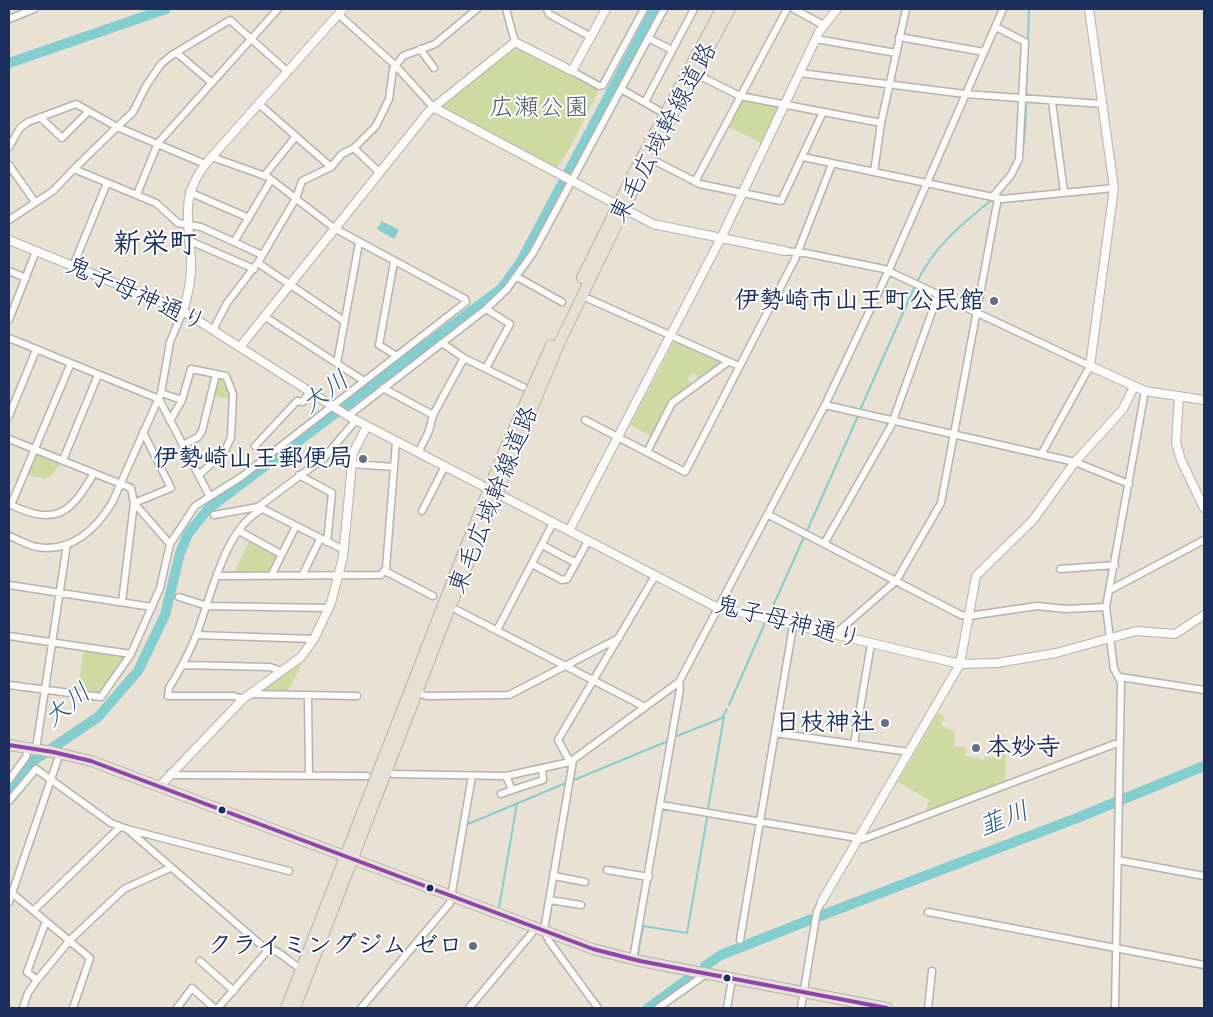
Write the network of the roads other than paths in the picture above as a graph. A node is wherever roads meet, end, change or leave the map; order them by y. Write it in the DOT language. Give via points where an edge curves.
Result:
graph roads {
  1 [pos="34,9"];
  2 [pos="278,9"];
  3 [pos="477,9"];
  4 [pos="506,9"];
  5 [pos="547,9"];
  6 [pos="606,9"];
  7 [pos="644,9"];
  8 [pos="664,9"];
  9 [pos="694,9"];
  10 [pos="721,9"];
  11 [pos="730,9"];
  12 [pos="787,9"];
  13 [pos="794,9"];
  14 [pos="837,9"];
  15 [pos="906,9"];
  16 [pos="1003,9"];
  17 [pos="1090,9"];
  18 [pos="340,11"];
  19 [pos="9,19"];
  20 [pos="823,25"];
  21 [pos="996,27"];
  22 [pos="591,37"];
  23 [pos="899,37"];
  24 [pos="648,38"];
  25 [pos="251,39"];
  26 [pos="816,39"];
  27 [pos="515,42"];
  28 [pos="420,49"];
  29 [pos="672,50"];
  30 [pos="177,52"];
  31 [pos="984,52"];
  32 [pos="896,53"];
  33 [pos="395,65"];
  34 [pos="434,68"];
  35 [pos="288,72"];
  36 [pos="572,72"];
  37 [pos="800,73"];
  38 [pos="702,77"];
  39 [pos="212,83"];
  40 [pos="889,85"];
  41 [pos="620,89"];
  42 [pos="965,94"];
  43 [pos="740,96"];
  44 [pos="1023,100"];
  45 [pos="645,102"];
  46 [pos="1052,102"];
  47 [pos="259,104"];
  48 [pos="1102,104"];
  49 [pos="784,105"];
  50 [pos="433,106"];
  51 [pos="658,110"];
  52 [pos="89,111"];
  53 [pos="822,112"];
  54 [pos="40,117"];
  55 [pos="881,124"];
  56 [pos="116,127"];
  57 [pos="296,136"];
  58 [pos="158,144"];
  59 [pos="9,147"];
  60 [pos="354,148"];
  61 [pos="212,157"];
  62 [pos="802,157"];
  63 [pos="657,162"];
  64 [pos="205,164"];
  65 [pos="832,164"];
  66 [pos="9,166"];
  67 [pos="331,167"];
  68 [pos="74,169"];
  69 [pos="380,172"];
  70 [pos="874,172"];
  71 [pos="264,176"];
  72 [pos="271,180"];
  73 [pos="571,181"];
  74 [pos="695,182"];
  75 [pos="927,182"];
  76 [pos="107,183"];
  77 [pos="1114,188"];
  78 [pos="189,192"];
  79 [pos="1064,192"];
  80 [pos="742,193"];
  81 [pos="137,194"];
  82 [pos="996,197"];
  83 [pos="296,198"];
  84 [pos="35,202"];
  85 [pos="621,207"];
  86 [pos="249,218"];
  87 [pos="9,220"];
  88 [pos="187,224"];
  89 [pos="334,228"];
  90 [pos="721,238"];
  91 [pos="188,240"];
  92 [pos="9,241"];
  93 [pos="234,242"];
  94 [pos="358,242"];
  95 [pos="36,251"];
  96 [pos="785,251"];
  97 [pos="798,252"];
  98 [pos="262,255"];
  99 [pos="394,262"];
  100 [pos="73,266"];
  101 [pos="256,266"];
  102 [pos="9,271"];
  103 [pos="888,272"];
  104 [pos="26,278"];
  105 [pos="516,278"];
  106 [pos="289,285"];
  107 [pos="938,295"];
  108 [pos="589,299"];
  109 [pos="562,302"];
  110 [pos="486,309"];
  111 [pos="183,311"];
  112 [pos="10,312"];
  113 [pos="977,313"];
  114 [pos="264,316"];
  115 [pos="9,320"];
  116 [pos="344,321"];
  117 [pos="213,330"];
  118 [pos="671,336"];
  119 [pos="9,338"];
  120 [pos="442,343"];
  121 [pos="240,347"];
  122 [pos="36,350"];
  123 [pos="397,356"];
  124 [pos="464,358"];
  125 [pos="728,362"];
  126 [pos="71,363"];
  127 [pos="337,363"];
  128 [pos="739,366"];
  129 [pos="1090,366"];
  130 [pos="486,368"];
  131 [pos="216,374"];
  132 [pos="98,375"];
  133 [pos="364,381"];
  134 [pos="523,387"];
  135 [pos="1134,387"];
  136 [pos="383,388"];
  137 [pos="1145,391"];
  138 [pos="309,392"];
  139 [pos="160,396"];
  140 [pos="1180,396"];
  141 [pos="182,400"];
  142 [pos="1204,400"];
  143 [pos="825,405"];
  144 [pos="332,407"];
  145 [pos="433,415"];
  146 [pos="9,416"];
  147 [pos="347,416"];
  148 [pos="356,420"];
  149 [pos="584,420"];
  150 [pos="170,421"];
  151 [pos="894,421"];
  152 [pos="367,426"];
  153 [pos="143,432"];
  154 [pos="955,434"];
  155 [pos="618,437"];
  156 [pos="9,439"];
  157 [pos="396,442"];
  158 [pos="183,445"];
  159 [pos="255,446"];
  160 [pos="34,450"];
  161 [pos="647,452"];
  162 [pos="418,453"];
  163 [pos="1042,453"];
  164 [pos="64,460"];
  165 [pos="1075,462"];
  166 [pos="352,464"];
  167 [pos="445,466"];
  168 [pos="394,468"];
  169 [pos="94,473"];
  170 [pos="200,474"];
  171 [pos="299,475"];
  172 [pos="119,484"];
  173 [pos="1129,484"];
  174 [pos="492,491"];
  175 [pos="209,495"];
  176 [pos="134,503"];
  177 [pos="1203,504"];
  178 [pos="10,505"];
  179 [pos="258,509"];
  180 [pos="422,511"];
  181 [pos="214,515"];
  182 [pos="768,515"];
  183 [pos="553,523"];
  184 [pos="296,526"];
  185 [pos="239,531"];
  186 [pos="570,531"];
  187 [pos="9,536"];
  188 [pos="324,540"];
  189 [pos="1204,540"];
  190 [pos="588,541"];
  191 [pos="67,544"];
  192 [pos="170,544"];
  193 [pos="824,544"];
  194 [pos="542,545"];
  195 [pos="344,550"];
  196 [pos="281,554"];
  197 [pos="576,563"];
  198 [pos="532,564"];
  199 [pos="1115,565"];
  200 [pos="1060,569"];
  201 [pos="385,571"];
  202 [pos="217,576"];
  203 [pos="271,576"];
  204 [pos="302,576"];
  205 [pos="338,576"];
  206 [pos="655,576"];
  207 [pos="896,581"];
  208 [pos="9,586"];
  209 [pos="1110,590"];
  210 [pos="60,593"];
  211 [pos="432,596"];
  212 [pos="179,597"];
  213 [pos="122,602"];
  214 [pos="207,606"];
  215 [pos="152,607"];
  216 [pos="1106,607"];
  217 [pos="329,608"];
  218 [pos="719,608"];
  219 [pos="457,610"];
  220 [pos="969,616"];
  221 [pos="1204,616"];
  222 [pos="793,626"];
  223 [pos="497,630"];
  224 [pos="196,635"];
  225 [pos="834,635"];
  226 [pos="9,636"];
  227 [pos="619,638"];
  228 [pos="1112,638"];
  229 [pos="314,639"];
  230 [pos="53,642"];
  231 [pos="871,644"];
  232 [pos="131,654"];
  233 [pos="960,664"];
  234 [pos="183,665"];
  235 [pos="564,665"];
  236 [pos="281,671"];
  237 [pos="1120,678"];
  238 [pos="593,680"];
  239 [pos="679,682"];
  240 [pos="9,686"];
  241 [pos="45,690"];
  242 [pos="1204,690"];
  243 [pos="418,692"];
  244 [pos="246,696"];
  245 [pos="308,696"];
  246 [pos="357,696"];
  247 [pos="645,708"];
  248 [pos="775,732"];
  249 [pos="1120,742"];
  250 [pos="854,744"];
  251 [pos="9,745"];
  252 [pos="34,749"];
  253 [pos="56,752"];
  254 [pos="909,752"];
  255 [pos="571,762"];
  256 [pos="542,768"];
  257 [pos="170,773"];
  258 [pos="393,774"];
  259 [pos="309,775"];
  260 [pos="367,776"];
  261 [pos="472,776"];
  262 [pos="506,776"];
  263 [pos="9,780"];
  264 [pos="50,780"];
  265 [pos="159,787"];
  266 [pos="512,790"];
  267 [pos="501,794"];
  268 [pos="9,801"];
  269 [pos="661,805"];
  270 [pos="759,822"];
  271 [pos="124,828"];
  272 [pos="860,838"];
  273 [pos="348,858"];
  274 [pos="1118,860"];
  275 [pos="170,868"];
  276 [pos="606,870"];
  277 [pos="289,871"];
  278 [pos="554,876"];
  279 [pos="1204,876"];
  280 [pos="649,877"];
  281 [pos="585,882"];
  282 [pos="12,893"];
  283 [pos="452,896"];
  284 [pos="550,900"];
  285 [pos="822,901"];
  286 [pos="9,902"];
  287 [pos="581,905"];
  288 [pos="34,910"];
  289 [pos="928,912"];
  290 [pos="46,921"];
  291 [pos="541,928"];
  292 [pos="70,940"];
  293 [pos="740,940"];
  294 [pos="1116,948"];
  295 [pos="268,951"];
  296 [pos="633,960"];
  297 [pos="200,961"];
  298 [pos="1204,965"];
  299 [pos="304,970"];
  300 [pos="932,971"];
  301 [pos="706,974"];
  302 [pos="732,979"];
  303 [pos="37,980"];
  304 [pos="234,990"];
  305 [pos="804,992"];
  306 [pos="473,1007"];
  307 [pos="24,1008"];
  308 [pos="73,1008"];
  309 [pos="177,1008"];
  310 [pos="214,1008"];
  311 [pos="218,1008"];
  312 [pos="286,1008"];
  313 [pos="295,1008"];
  314 [pos="361,1008"];
  315 [pos="598,1008"];
  316 [pos="658,1008"];
  317 [pos="727,1008"];
  318 [pos="801,1008"];
  319 [pos="887,1008"];
  320 [pos="928,1008"];
  321 [pos="1115,1008"];
  1 -- 19 [label="street"];
  2 -- 25 [label="street"];
  3 -- 28 [label="street" via="435,44"];
  4 -- 27 [label="street"];
  5 -- 22 [label="street" via="549,14"];
  6 -- 22 [label="street"];
  7 -- 36 [label="street" via="603,85"];
  8 -- 24 [label="street"];
  9 -- 29 [label="street"];
  10 -- 85 [label="main road, 東毛広域幹線道路"];
  11 -- 85 [label="main road, 東毛広域幹線道路"];
  12 -- 43 [label="street"];
  13 -- 20 [label="street"];
  14 -- 20 [label="street"];
  15 -- 23 [label="street"];
  16 -- 21 [label="street"];
  17 -- 48 [label="street"];
  18 -- 33 [label="street"];
  18 -- 35 [label="street"];
  20 -- 26 [label="street"];
  21 -- 31 [label="street"];
  21 -- 44 [label="street" via="1025,42"];
  22 -- 36 [label="street"];
  23 -- 31 [label="street"];
  23 -- 32 [label="street"];
  24 -- 29 [label="street"];
  24 -- 41 [label="street"];
  25 -- 30 [label="street" via="230,20"];
  25 -- 35 [label="street"];
  25 -- 39 [label="street"];
  26 -- 32 [label="street"];
  26 -- 37 [label="street"];
  27 -- 36 [label="street"];
  27 -- 50 [label="street"];
  28 -- 33 [label="street"];
  28 -- 34 [label="street"];
  29 -- 45 [label="street"];
  30 -- 39 [label="street"];
  30 -- 56 [label="street" via="159,66 133,112"];
  31 -- 42 [label="street"];
  32 -- 40 [label="street"];
  33 -- 50 [label="street"];
  33 -- 60 [label="street" via="389,98 376,126"];
  35 -- 47 [label="street"];
  37 -- 40 [label="street"];
  37 -- 49 [label="street"];
  38 -- 43 [label="street"];
  39 -- 58 [label="street"];
  40 -- 42 [label="street"];
  40 -- 55 [label="street"];
  41 -- 45 [label="street"];
  41 -- 73 [label="street"];
  42 -- 44 [label="street"];
  42 -- 75 [label="street"];
  43 -- 49 [label="street"];
  43 -- 74 [label="street"];
  44 -- 46 [label="street"];
  44 -- 82 [label="street" via="1019,160"];
  45 -- 51 [label="street"];
  46 -- 48 [label="street"];
  46 -- 79 [label="street"];
  47 -- 57 [label="street"];
  47 -- 61 [label="street"];
  48 -- 77 [label="street"];
  49 -- 53 [label="street"];
  49 -- 80 [label="street"];
  50 -- 69 [label="street"];
  50 -- 73 [label="street"];
  52 -- 54 [label="street" via="76,104"];
  52 -- 54 [label="street" via="62,138"];
  52 -- 56 [label="street"];
  53 -- 55 [label="street"];
  53 -- 62 [label="street"];
  54 -- 59 [label="street" via="20,128"];
  55 -- 70 [label="street"];
  56 -- 58 [label="street"];
  56 -- 68 [label="street"];
  57 -- 67 [label="street"];
  57 -- 71 [label="street"];
  58 -- 64 [label="street"];
  58 -- 81 [label="street"];
  60 -- 67 [label="street" via="342,154"];
  60 -- 69 [label="street"];
  61 -- 64 [label="street"];
  61 -- 71 [label="street"];
  62 -- 65 [label="street"];
  62 -- 80 [label="street" via="781,201"];
  63 -- 74 [label="street"];
  64 -- 78 [label="street"];
  65 -- 70 [label="street"];
  65 -- 97 [label="street"];
  66 -- 84 [label="street"];
  67 -- 83 [label="street" via="302,181"];
  68 -- 76 [label="street"];
  68 -- 84 [label="street" via="54,190"];
  69 -- 89 [label="street"];
  70 -- 75 [label="street"];
  71 -- 72 [label="street"];
  72 -- 83 [label="street"];
  72 -- 86 [label="street"];
  73 -- 85 [label="street"];
  73 -- 105 [label="street" via="534,253"];
  74 -- 80 [label="street"];
  75 -- 82 [label="street"];
  75 -- 103 [label="street"];
  76 -- 81 [label="street"];
  76 -- 100 [label="street"];
  77 -- 79 [label="street"];
  77 -- 129 [label="street"];
  78 -- 86 [label="street"];
  78 -- 88 [label="street"];
  79 -- 82 [label="street"];
  80 -- 90 [label="street"];
  81 -- 88 [label="street" via="156,203 178,224"];
  82 -- 113 [label="street"];
  83 -- 89 [label="street"];
  83 -- 98 [label="street"];
  84 -- 87 [label="street"];
  85 -- 90 [label="street" via="653,224"];
  85 -- 174 [label="main road, 東毛広域幹線道路" via="552,343"];
  86 -- 93 [label="street"];
  88 -- 91 [label="street"];
  88 -- 93 [label="street" via="202,227"];
  89 -- 94 [label="street"];
  89 -- 106 [label="street"];
  90 -- 96 [label="street"];
  90 -- 118 [label="street"];
  91 -- 101 [label="street"];
  91 -- 111 [label="street" via="190,278"];
  92 -- 95 [label="street, 鬼子母神通り"];
  93 -- 98 [label="street"];
  94 -- 99 [label="street"];
  94 -- 116 [label="street"];
  95 -- 100 [label="street, 鬼子母神通り"];
  95 -- 104 [label="street"];
  96 -- 97 [label="street"];
  97 -- 103 [label="street"];
  97 -- 128 [label="street"];
  98 -- 101 [label="street"];
  99 -- 123 [label="street" via="379,345"];
  99 -- 123 [label="street" via="466,302"];
  100 -- 111 [label="street, 鬼子母神通り"];
  101 -- 106 [label="street"];
  101 -- 117 [label="street" via="227,303"];
  102 -- 104 [label="street"];
  103 -- 107 [label="street"];
  103 -- 143 [label="street"];
  104 -- 112 [label="street"];
  105 -- 109 [label="street"];
  105 -- 110 [label="street"];
  106 -- 114 [label="street"];
  106 -- 116 [label="street"];
  107 -- 113 [label="street"];
  107 -- 151 [label="street"];
  108 -- 118 [label="street"];
  110 -- 120 [label="street"];
  110 -- 130 [label="street" via="510,324"];
  111 -- 117 [label="street, 鬼子母神通り"];
  111 -- 139 [label="street" via="170,342"];
  112 -- 115 [label="street"];
  113 -- 129 [label="street"];
  113 -- 154 [label="street"];
  114 -- 121 [label="street"];
  114 -- 127 [label="street"];
  116 -- 127 [label="street"];
  117 -- 121 [label="street, 鬼子母神通り"];
  118 -- 125 [label="street"];
  118 -- 155 [label="street"];
  119 -- 122 [label="street"];
  120 -- 124 [label="street"];
  120 -- 136 [label="street"];
  121 -- 138 [label="street, 鬼子母神通り"];
  122 -- 126 [label="street"];
  122 -- 146 [label="street"];
  123 -- 133 [label="street"];
  124 -- 130 [label="street"];
  124 -- 145 [label="street"];
  125 -- 128 [label="street"];
  125 -- 161 [label="street" via="672,404"];
  126 -- 132 [label="street"];
  126 -- 160 [label="street"];
  127 -- 133 [label="street"];
  128 -- 161 [label="street" via="685,472"];
  129 -- 135 [label="street"];
  129 -- 163 [label="street"];
  130 -- 134 [label="street"];
  131 -- 141 [label="street" via="191,368"];
  131 -- 158 [label="street" via="202,430 198,437"];
  131 -- 170 [label="street" via="226,376 233,394 231,437 222,454"];
  132 -- 139 [label="street"];
  132 -- 164 [label="street"];
  133 -- 144 [label="street"];
  135 -- 137 [label="street"];
  135 -- 165 [label="street" via="1123,409"];
  136 -- 145 [label="street"];
  136 -- 147 [label="street"];
  137 -- 140 [label="street"];
  137 -- 173 [label="street"];
  138 -- 144 [label="street, 鬼子母神通り"];
  138 -- 159 [label="street" via="303,402 296,402"];
  139 -- 141 [label="street"];
  139 -- 150 [label="street"];
  139 -- 153 [label="street"];
  140 -- 142 [label="street"];
  140 -- 177 [label="street" via="1176,443"];
  141 -- 150 [label="street"];
  143 -- 151 [label="street"];
  143 -- 182 [label="street"];
  144 -- 147 [label="street, 鬼子母神通り"];
  144 -- 175 [label="street" via="241,477"];
  145 -- 162 [label="street"];
  147 -- 148 [label="street, 鬼子母神通り"];
  148 -- 152 [label="street, 鬼子母神通り"];
  148 -- 171 [label="street" via="334,448"];
  149 -- 155 [label="street"];
  150 -- 158 [label="street"];
  151 -- 154 [label="street"];
  151 -- 193 [label="street"];
  152 -- 157 [label="street, 鬼子母神通り"];
  152 -- 166 [label="street" via="355,449"];
  153 -- 172 [label="street"];
  153 -- 176 [label="street" via="171,488"];
  154 -- 163 [label="street"];
  154 -- 207 [label="street" via="941,503"];
  155 -- 161 [label="street"];
  155 -- 186 [label="street"];
  156 -- 160 [label="street"];
  157 -- 162 [label="street, 鬼子母神通り"];
  157 -- 168 [label="street"];
  158 -- 170 [label="street"];
  160 -- 164 [label="street"];
  160 -- 178 [label="street"];
  162 -- 167 [label="street, 鬼子母神通り"];
  163 -- 165 [label="street"];
  164 -- 169 [label="street"];
  165 -- 173 [label="street"];
  165 -- 220 [label="street" via="1034,520 980,569"];
  166 -- 168 [label="street"];
  166 -- 195 [label="street"];
  167 -- 174 [label="street, 鬼子母神通り"];
  167 -- 180 [label="street"];
  168 -- 201 [label="street"];
  169 -- 172 [label="street"];
  169 -- 178 [label="street" via="80,498 59,514 44,516"];
  170 -- 175 [label="street"];
  171 -- 179 [label="street"];
  171 -- 188 [label="street" via="332,492"];
  172 -- 176 [label="street" via="131,488"];
  172 -- 191 [label="street" via="112,503 98,524"];
  173 -- 199 [label="street"];
  174 -- 183 [label="street, 鬼子母神通り"];
  174 -- 243 [label="main road, 東毛広域幹線道路"];
  174 -- 273 [label="main road, 東毛広域幹線道路"];
  175 -- 192 [label="street" via="195,506"];
  176 -- 192 [label="street"];
  176 -- 213 [label="street"];
  179 -- 181 [label="street"];
  179 -- 184 [label="street"];
  179 -- 185 [label="street"];
  182 -- 193 [label="street"];
  182 -- 218 [label="street"];
  183 -- 186 [label="street, 鬼子母神通り"];
  183 -- 194 [label="street"];
  184 -- 188 [label="street"];
  184 -- 196 [label="street"];
  185 -- 196 [label="street"];
  185 -- 202 [label="street" via="224,554"];
  186 -- 190 [label="street, 鬼子母神通り"];
  187 -- 191 [label="street" via="36,547"];
  188 -- 195 [label="street"];
  188 -- 204 [label="street"];
  189 -- 209 [label="street"];
  190 -- 197 [label="street"];
  190 -- 206 [label="street, 鬼子母神通り"];
  191 -- 210 [label="street"];
  192 -- 215 [label="street"];
  193 -- 207 [label="street"];
  194 -- 197 [label="street"];
  194 -- 198 [label="street"];
  195 -- 205 [label="street"];
  196 -- 203 [label="street"];
  197 -- 198 [label="street" via="564,580"];
  198 -- 223 [label="street"];
  199 -- 200 [label="street"];
  199 -- 209 [label="street"];
  201 -- 205 [label="street" via="378,576"];
  201 -- 211 [label="street"];
  202 -- 203 [label="street"];
  202 -- 214 [label="street"];
  203 -- 204 [label="street"];
  204 -- 205 [label="street"];
  205 -- 217 [label="street"];
  206 -- 218 [label="street, 鬼子母神通り"];
  206 -- 227 [label="street"];
  207 -- 220 [label="street" via="961,615"];
  207 -- 225 [label="street"];
  208 -- 210 [label="street"];
  209 -- 216 [label="street"];
  210 -- 213 [label="street"];
  210 -- 230 [label="street"];
  212 -- 214 [label="street"];
  213 -- 215 [label="street"];
  214 -- 217 [label="street"];
  214 -- 224 [label="street"];
  215 -- 232 [label="street"];
  216 -- 220 [label="street" via="1066,609 1038,606"];
  216 -- 228 [label="street"];
  217 -- 229 [label="street"];
  218 -- 222 [label="street, 鬼子母神通り"];
  218 -- 239 [label="street"];
  219 -- 223 [label="street"];
  220 -- 233 [label="street"];
  221 -- 228 [label="street, 鬼子母神通り" via="1175,634 1140,631"];
  222 -- 225 [label="street, 鬼子母神通り"];
  222 -- 248 [label="street"];
  223 -- 235 [label="street"];
  224 -- 229 [label="street"];
  224 -- 234 [label="street"];
  225 -- 231 [label="street, 鬼子母神通り"];
  226 -- 230 [label="street"];
  227 -- 235 [label="street"];
  227 -- 238 [label="street"];
  228 -- 233 [label="street, 鬼子母神通り" via="1056,653 974,665"];
  228 -- 237 [label="street" via="1114,669"];
  229 -- 236 [label="street" via="301,657"];
  230 -- 232 [label="street"];
  230 -- 241 [label="street"];
  231 -- 233 [label="street, 鬼子母神通り"];
  231 -- 250 [label="street"];
  232 -- 241 [label="street" via="101,697"];
  233 -- 254 [label="street"];
  234 -- 236 [label="street" via="270,667"];
  234 -- 244 [label="street" via="168,696"];
  235 -- 238 [label="street"];
  235 -- 243 [label="street" via="509,695 429,696"];
  236 -- 244 [label="street"];
  237 -- 242 [label="street"];
  237 -- 249 [label="street"];
  238 -- 247 [label="street"];
  238 -- 255 [label="street" via="558,740"];
  239 -- 247 [label="street"];
  239 -- 269 [label="street"];
  240 -- 241 [label="street"];
  241 -- 252 [label="street"];
  243 -- 273 [label="main road, 東毛広域幹線道路"];
  244 -- 245 [label="street"];
  244 -- 257 [label="street"];
  245 -- 246 [label="street"];
  245 -- 259 [label="street"];
  247 -- 255 [label="street"];
  248 -- 250 [label="street"];
  248 -- 270 [label="street"];
  249 -- 272 [label="street" via="933,814"];
  249 -- 274 [label="street"];
  250 -- 254 [label="street"];
  251 -- 252 [label="main road"];
  252 -- 253 [label="main road"];
  252 -- 263 [label="street"];
  253 -- 264 [label="street"];
  253 -- 265 [label="main road" via="91,761"];
  254 -- 272 [label="street"];
  255 -- 256 [label="street"];
  255 -- 278 [label="street"];
  256 -- 262 [label="street"];
  256 -- 266 [label="street" via="543,780"];
  257 -- 259 [label="street"];
  257 -- 265 [label="street"];
  258 -- 261 [label="street"];
  259 -- 260 [label="street"];
  261 -- 262 [label="street"];
  261 -- 283 [label="street"];
  262 -- 266 [label="street"];
  264 -- 268 [label="street" via="34,769"];
  264 -- 271 [label="street" via="111,823"];
  264 -- 282 [label="street"];
  265 -- 273 [label="main road"];
  266 -- 267 [label="street"];
  269 -- 270 [label="street"];
  269 -- 280 [label="street"];
  270 -- 272 [label="street"];
  270 -- 293 [label="street"];
  271 -- 275 [label="street"];
  271 -- 277 [label="street"];
  271 -- 288 [label="street"];
  272 -- 285 [label="street"];
  273 -- 283 [label="main road"];
  273 -- 299 [label="main road, 東毛広域幹線道路"];
  274 -- 279 [label="street"];
  274 -- 294 [label="street"];
  275 -- 292 [label="street" via="124,889"];
  275 -- 295 [label="street"];
  276 -- 280 [label="street"];
  278 -- 281 [label="street"];
  278 -- 284 [label="street"];
  280 -- 296 [label="street"];
  282 -- 286 [label="street"];
  282 -- 288 [label="street"];
  283 -- 291 [label="main road"];
  283 -- 314 [label="street" via="448,907"];
  284 -- 287 [label="street"];
  284 -- 291 [label="street"];
  285 -- 305 [label="street" via="817,911"];
  288 -- 290 [label="street"];
  289 -- 294 [label="street"];
  290 -- 292 [label="street"];
  290 -- 303 [label="street" via="27,972"];
  291 -- 296 [label="main road" via="593,949"];
  291 -- 306 [label="street"];
  291 -- 315 [label="street"];
  292 -- 303 [label="street"];
  292 -- 308 [label="street" via="90,958"];
  294 -- 298 [label="street"];
  294 -- 321 [label="street"];
  295 -- 299 [label="street" via="274,949"];
  295 -- 304 [label="street"];
  296 -- 301 [label="main road"];
  297 -- 304 [label="street"];
  299 -- 312 [label="main road, 東毛広域幹線道路"];
  299 -- 313 [label="main road, 東毛広域幹線道路"];
  300 -- 320 [label="street"];
  301 -- 302 [label="main road"];
  301 -- 316 [label="street"];
  302 -- 305 [label="main road"];
  302 -- 317 [label="street"];
  303 -- 307 [label="street" via="28,993"];
  304 -- 311 [label="street"];
  305 -- 318 [label="street"];
  305 -- 319 [label="main road" via="836,1002"];
  309 -- 310 [label="street" via="192,988"];
}
